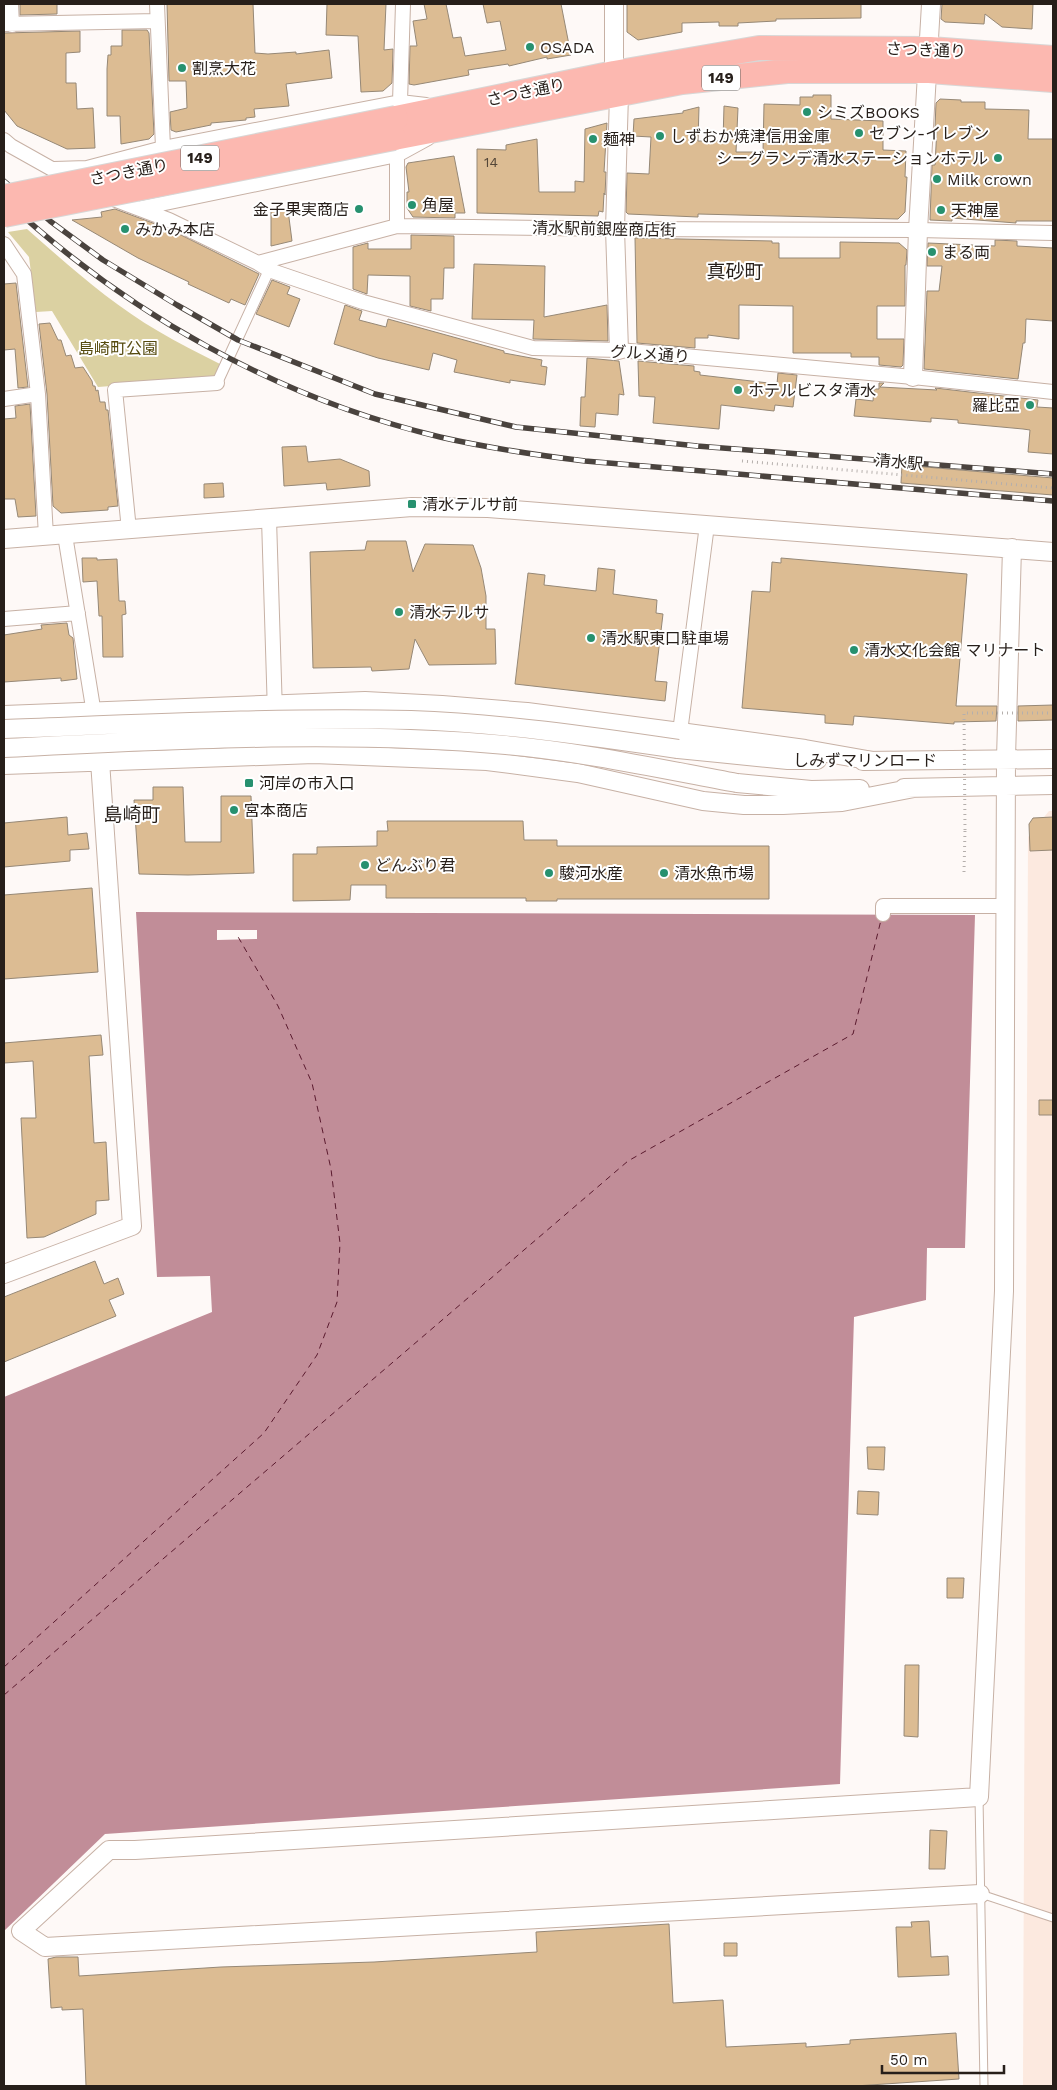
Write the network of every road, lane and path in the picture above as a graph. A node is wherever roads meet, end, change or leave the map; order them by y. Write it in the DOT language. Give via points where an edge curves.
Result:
graph roads {
  1 [pos="12,4"];
  2 [pos="157,4"];
  3 [pos="403,4"];
  4 [pos="614,4"];
  5 [pos="932,4"];
  6 [pos="157,21"];
  7 [pos="8,25"];
  8 [pos="1053,58"];
  9 [pos="929,60"];
  10 [pos="1053,80"];
  11 [pos="616,84"];
  12 [pos="452,117"];
  13 [pos="397,128"];
  14 [pos="4,140"];
  15 [pos="163,148"];
  16 [pos="54,169"];
  17 [pos="4,197"];
  18 [pos="141,208"];
  19 [pos="4,216"];
  20 [pos="397,226"];
  21 [pos="615,229"];
  22 [pos="918,230"];
  23 [pos="1053,234"];
  24 [pos="4,244"];
  25 [pos="263,267"];
  26 [pos="619,350"];
  27 [pos="913,377"];
  28 [pos="217,383"];
  29 [pos="1053,392"];
  30 [pos="38,394"];
  31 [pos="4,399"];
  32 [pos="742,461"];
  33 [pos="1053,488"];
  34 [pos="269,518"];
  35 [pos="707,525"];
  36 [pos="129,530"];
  37 [pos="65,535"];
  38 [pos="46,536"];
  39 [pos="4,539"];
  40 [pos="1012,548"];
  41 [pos="1053,552"];
  42 [pos="78,613"];
  43 [pos="4,619"];
  44 [pos="275,704"];
  45 [pos="94,711"];
  46 [pos="1053,713"];
  47 [pos="4,715"];
  48 [pos="4,729"];
  49 [pos="679,740"];
  50 [pos="4,748"];
  51 [pos="275,755"];
  52 [pos="1006,758"];
  53 [pos="1053,759"];
  54 [pos="100,761"];
  55 [pos="4,765"];
  56 [pos="1053,785"];
  57 [pos="1007,786"];
  58 [pos="914,788"];
  59 [pos="964,872"];
  60 [pos="1006,906"];
  61 [pos="883,914"];
  62 [pos="4,1274"];
  63 [pos="979,1797"];
  64 [pos="980,1894"];
  65 [pos="1053,1918"];
  66 [pos="984,2086"];
  1 -- 7 [label="street"];
  2 -- 6 [label="street"];
  3 -- 13 [label="street"];
  4 -- 11 [label="street"];
  5 -- 9 [label="street"];
  6 -- 7 [label="street"];
  6 -- 15 [label="street"];
  8 -- 9 [label="highway, さつき通り / 149"];
  9 -- 10 [label="highway, さつき通り / 149"];
  9 -- 11 [label="highway, さつき通り / 149" via="682,82"];
  9 -- 22 [label="street"];
  11 -- 12 [label="highway, さつき通り / 149"];
  11 -- 21 [label="street"];
  12 -- 13 [label="highway, さつき通り / 149"];
  12 -- 13 [label="street"];
  13 -- 15 [label="street"];
  13 -- 17 [label="highway, さつき通り / 149, bridge"];
  13 -- 18 [label="street"];
  13 -- 19 [label="highway, さつき通り / 149, bridge"];
  13 -- 20 [label="street"];
  14 -- 16 [label="street"];
  15 -- 16 [label="street" via="87,168"];
  16 -- 18 [label="street" via="89,190"];
  18 -- 25 [label="street"];
  20 -- 21 [label="street, 清水駅前銀座商店街"];
  20 -- 25 [label="street, 清水駅前銀座商店街"];
  21 -- 22 [label="street, 清水駅前銀座商店街"];
  21 -- 26 [label="street"];
  22 -- 23 [label="street, 清水駅前銀座商店街"];
  22 -- 27 [label="street"];
  24 -- 30 [label="street" via="24,274"];
  25 -- 26 [label="street, グルメ通り" via="363,302 533,348"];
  25 -- 28 [label="street"];
  26 -- 27 [label="street, グルメ通り"];
  27 -- 29 [label="street, グルメ通り"];
  28 -- 36 [label="street" via="115,390"];
  30 -- 31 [label="street"];
  30 -- 38 [label="street"];
  32 -- 33 [label="path, 清水駅"];
  34 -- 35 [label="street" via="412,507 488,508"];
  34 -- 36 [label="street"];
  34 -- 44 [label="street"];
  35 -- 40 [label="street"];
  35 -- 49 [label="street"];
  36 -- 37 [label="street"];
  37 -- 38 [label="street"];
  37 -- 42 [label="street"];
  38 -- 39 [label="street"];
  40 -- 41 [label="street"];
  40 -- 52 [label="street"];
  42 -- 43 [label="street"];
  42 -- 45 [label="street"];
  44 -- 45 [label="street"];
  44 -- 49 [label="street" via="365,701 442,704 527,712"];
  44 -- 51 [label="street"];
  45 -- 47 [label="street"];
  45 -- 54 [label="street"];
  46 -- 59 [label="path, bridge" via="964,713"];
  48 -- 49 [label="street, bridge" via="302,719 413,720"];
  49 -- 52 [label="street, しみずマリンロード" via="788,760"];
  50 -- 58 [label="street, しみずマリンロード, bridge" via="304,738 410,738 564,752 737,783 811,790"];
  51 -- 54 [label="street"];
  51 -- 58 [label="street" via="487,761 578,773 704,801 744,805 842,802"];
  52 -- 53 [label="street, しみずマリンロード"];
  52 -- 57 [label="street"];
  54 -- 55 [label="street"];
  54 -- 62 [label="street" via="132,1226"];
  56 -- 57 [label="street, しみずマリンロード"];
  57 -- 58 [label="street, しみずマリンロード"];
  57 -- 60 [label="street"];
  60 -- 61 [label="street" via="883,906"];
  60 -- 63 [label="street" via="1004,1291"];
  63 -- 64 [label="lane"];
  63 -- 64 [label="street" via="110,1850 21,1931 45,1947"];
  64 -- 65 [label="lane"];
  64 -- 66 [label="lane"];
}
